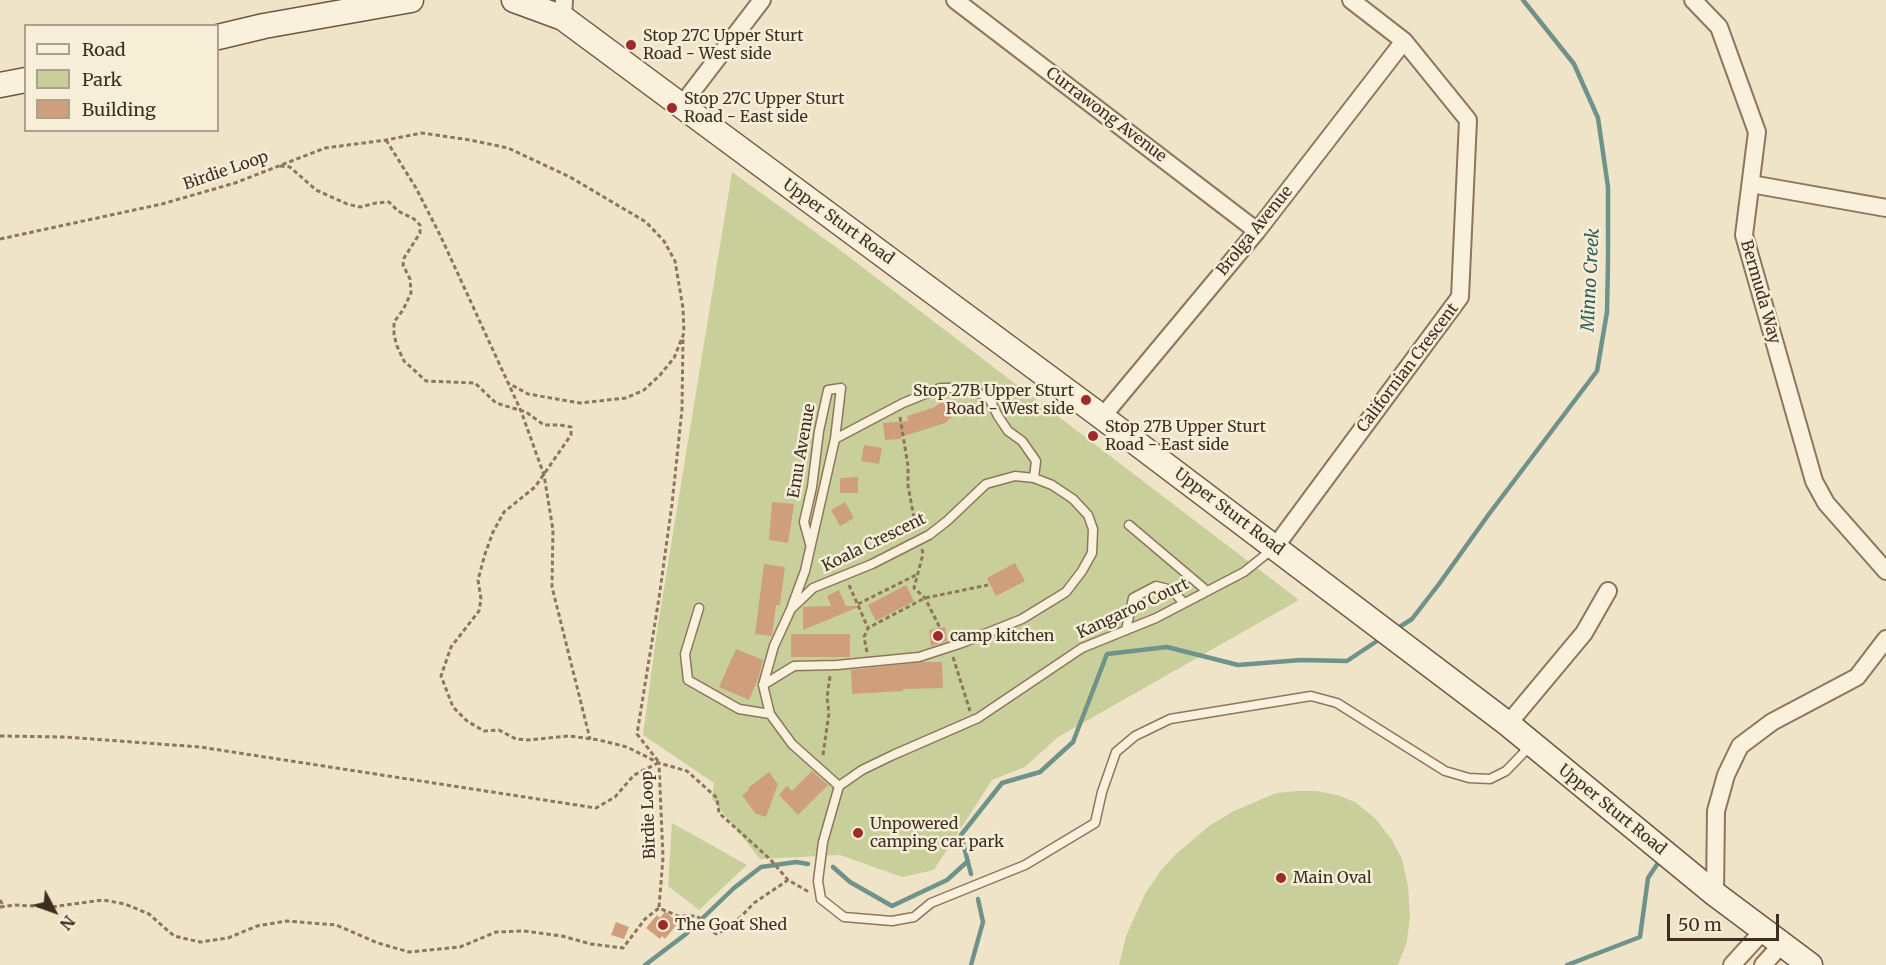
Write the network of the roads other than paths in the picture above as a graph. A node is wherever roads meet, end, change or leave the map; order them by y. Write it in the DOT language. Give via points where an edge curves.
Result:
graph roads {
  1 [pos="411,0"];
  2 [pos="514,0"];
  3 [pos="762,0"];
  4 [pos="955,0"];
  5 [pos="1351,0"];
  6 [pos="1693,0"];
  7 [pos="564,9"];
  8 [pos="219,37"];
  9 [pos="1404,42"];
  10 [pos="24,80"];
  11 [pos="0,85"];
  12 [pos="681,106"];
  13 [pos="1751,184"];
  14 [pos="1886,208"];
  15 [pos="1257,231"];
  16 [pos="1102,417"];
  17 [pos="835,440"];
  18 [pos="1034,478"];
  19 [pos="1129,525"];
  20 [pos="810,544"];
  21 [pos="1275,547"];
  22 [pos="1886,571"];
  23 [pos="1207,591"];
  24 [pos="1608,591"];
  25 [pos="1184,603"];
  26 [pos="699,608"];
  27 [pos="791,609"];
  28 [pos="1126,630"];
  29 [pos="1886,639"];
  30 [pos="763,685"];
  31 [pos="770,714"];
  32 [pos="1508,724"];
  33 [pos="1532,744"];
  34 [pos="839,786"];
  35 [pos="1715,894"];
  36 [pos="1773,937"];
  37 [pos="1732,965"];
  38 [pos="1763,965"];
  39 [pos="1810,965"];
  1 -- 8 [label="main road"];
  2 -- 7 [label="main road, Upper Sturt Road"];
  3 -- 12 [label="street"];
  4 -- 15 [label="street, Currawong Avenue"];
  5 -- 9 [label="street, Californian Crescent"];
  6 -- 13 [label="street, Bermuda Way" via="1719,27 1756,132"];
  7 -- 12 [label="main road, Upper Sturt Road"];
  9 -- 15 [label="street, Brolga Avenue"];
  9 -- 21 [label="street, Californian Crescent" via="1468,120 1460,297"];
  10 -- 11 [label="main road"];
  12 -- 16 [label="main road, Upper Sturt Road"];
  13 -- 14 [label="street"];
  13 -- 22 [label="street, Bermuda Way" via="1744,235 1814,481 1826,502"];
  15 -- 16 [label="street, Brolga Avenue"];
  16 -- 21 [label="main road, Upper Sturt Road"];
  17 -- 18 [label="lane" via="940,388 968,388 989,398 1008,431 1022,441 1036,461"];
  17 -- 20 [label="lane, Emu Avenue"];
  17 -- 20 [label="lane, Emu Avenue" via="841,388 828,390 819,431 804,522"];
  18 -- 27 [label="lane, Koala Crescent" via="1016,476 986,484 929,535 813,588"];
  18 -- 30 [label="lane, Koala Crescent" via="1073,499 1088,514 1093,529 1092,553 1066,592 1022,619 919,657 794,666"];
  19 -- 23 [label="lane"];
  20 -- 27 [label="lane, Emu Avenue"];
  21 -- 23 [label="lane, Kangaroo Court" via="1244,572"];
  21 -- 32 [label="main road, Upper Sturt Road"];
  23 -- 25 [label="lane, Kangaroo Court"];
  24 -- 32 [label="street" via="1584,633"];
  25 -- 28 [label="lane, Kangaroo Court"];
  25 -- 28 [label="lane" via="1172,590 1156,586 1133,598"];
  26 -- 31 [label="lane" via="685,654 688,680 739,709"];
  27 -- 30 [label="lane, Koala Crescent" via="774,646"];
  28 -- 34 [label="lane, Kangaroo Court" via="1082,648 973,720 862,770"];
  29 -- 35 [label="street" via="1857,677 1772,722 1740,746 1726,775 1716,811"];
  30 -- 31 [label="lane"];
  31 -- 34 [label="lane" via="792,744"];
  32 -- 33 [label="main road, Upper Sturt Road"];
  33 -- 34 [label="lane" via="1506,771 1490,779 1469,778 1445,771 1337,703 1311,696 1170,719 1135,736 1116,752 1095,823 1025,864 931,903 914,917 892,921 843,918 821,899 818,881 823,842"];
  33 -- 35 [label="main road, Upper Sturt Road"];
  35 -- 36 [label="main road, Upper Sturt Road"];
  36 -- 37 [label="street"];
  36 -- 38 [label="street"];
  36 -- 39 [label="main road, Upper Sturt Road"];
}
